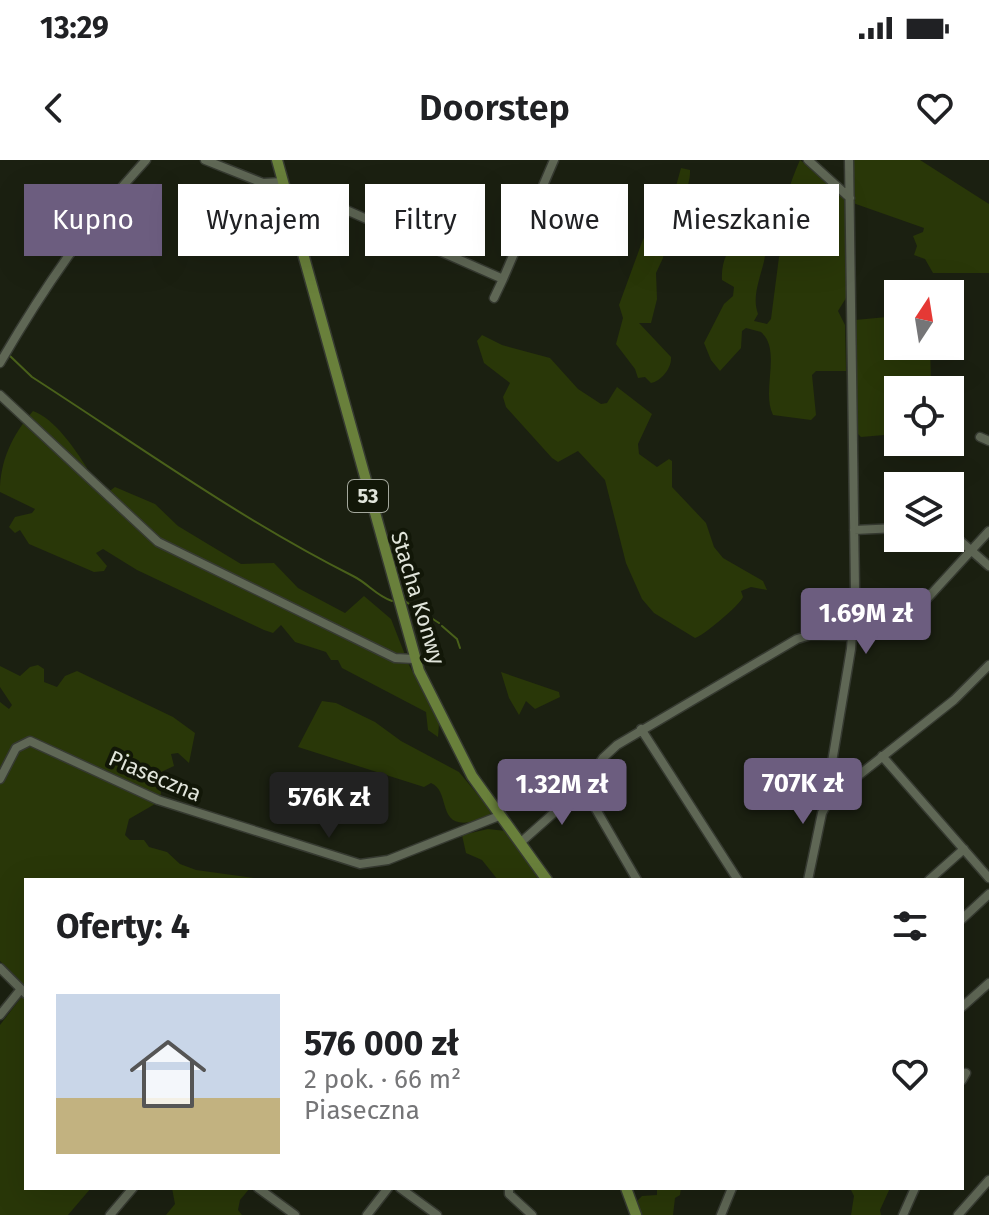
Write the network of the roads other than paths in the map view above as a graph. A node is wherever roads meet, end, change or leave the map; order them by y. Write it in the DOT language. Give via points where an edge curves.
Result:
graph roads {
  1 [pos="146,160"];
  2 [pos="205,160"];
  3 [pos="277,160"];
  4 [pos="554,160"];
  5 [pos="808,160"];
  6 [pos="849,160"];
  7 [pos="271,184"];
  8 [pos="283,184"];
  9 [pos="850,198"];
  10 [pos="349,211"];
  11 [pos="303,256"];
  12 [pos="503,279"];
  13 [pos="494,298"];
  14 [pos="0,363"];
  15 [pos="0,395"];
  16 [pos="884,529"];
  17 [pos="854,530"];
  18 [pos="989,531"];
  19 [pos="964,544"];
  20 [pos="972,551"];
  21 [pos="989,566"];
  22 [pos="901,627"];
  23 [pos="852,636"];
  24 [pos="414,659"];
  25 [pos="989,665"];
  26 [pos="641,729"];
  27 [pos="882,756"];
  28 [pos="0,779"];
  29 [pos="583,787"];
  30 [pos="836,792"];
  31 [pos="499,816"];
  32 [pos="520,843"];
  33 [pos="964,849"];
  34 [pos="546,878"];
  35 [pos="636,878"];
  36 [pos="737,878"];
  37 [pos="808,878"];
  38 [pos="931,878"];
  39 [pos="989,878"];
  40 [pos="989,894"];
  41 [pos="964,917"];
  42 [pos="0,968"];
  43 [pos="989,983"];
  44 [pos="24,992"];
  45 [pos="964,1005"];
  46 [pos="0,1015"];
  47 [pos="989,1180"];
  48 [pos="131,1190"];
  49 [pos="261,1190"];
  50 [pos="386,1190"];
  51 [pos="403,1190"];
  52 [pos="509,1190"];
  53 [pos="627,1190"];
  54 [pos="731,1190"];
  55 [pos="914,1190"];
  56 [pos="110,1215"];
  57 [pos="295,1215"];
  58 [pos="367,1215"];
  59 [pos="437,1215"];
  60 [pos="532,1215"];
  61 [pos="636,1215"];
  62 [pos="721,1215"];
  63 [pos="903,1215"];
  64 [pos="958,1215"];
  1 -- 14 [label="street" via="99,210 60,264"];
  2 -- 7 [label="street"];
  3 -- 8 [label="main road, Stacha Konwy / 53"];
  4 -- 12 [label="street"];
  5 -- 9 [label="street"];
  6 -- 9 [label="street"];
  9 -- 17 [label="street"];
  10 -- 12 [label="street"];
  11 -- 24 [label="main road, Stacha Konwy / 53"];
  12 -- 13 [label="street"];
  15 -- 24 [label="street" via="158,542 395,658"];
  16 -- 17 [label="street"];
  17 -- 23 [label="street"];
  18 -- 20 [label="street"];
  19 -- 20 [label="street"];
  20 -- 21 [label="street"];
  20 -- 22 [label="street"];
  23 -- 26 [label="street" via="797,639"];
  23 -- 30 [label="street" via="829,780"];
  24 -- 31 [label="main road, Stacha Konwy / 53" via="448,733"];
  25 -- 27 [label="street"];
  26 -- 29 [label="street" via="606,754"];
  26 -- 36 [label="street"];
  27 -- 30 [label="street"];
  27 -- 33 [label="street"];
  28 -- 31 [label="street, Piaseczna" via="16,748 30,741 158,800 360,864 388,860"];
  29 -- 32 [label="street"];
  29 -- 35 [label="street"];
  30 -- 37 [label="street" via="825,805"];
  31 -- 32 [label="main road, Stacha Konwy / 53"];
  32 -- 34 [label="main road, Stacha Konwy / 53"];
  33 -- 38 [label="street"];
  33 -- 39 [label="street"];
  40 -- 41 [label="street"];
  42 -- 44 [label="street"];
  43 -- 45 [label="street"];
  44 -- 46 [label="street"];
  47 -- 64 [label="street"];
  48 -- 56 [label="street"];
  49 -- 57 [label="street"];
  50 -- 58 [label="street"];
  51 -- 59 [label="street"];
  52 -- 60 [label="street"];
  53 -- 61 [label="main road"];
  54 -- 62 [label="street"];
  55 -- 63 [label="street"];
}
